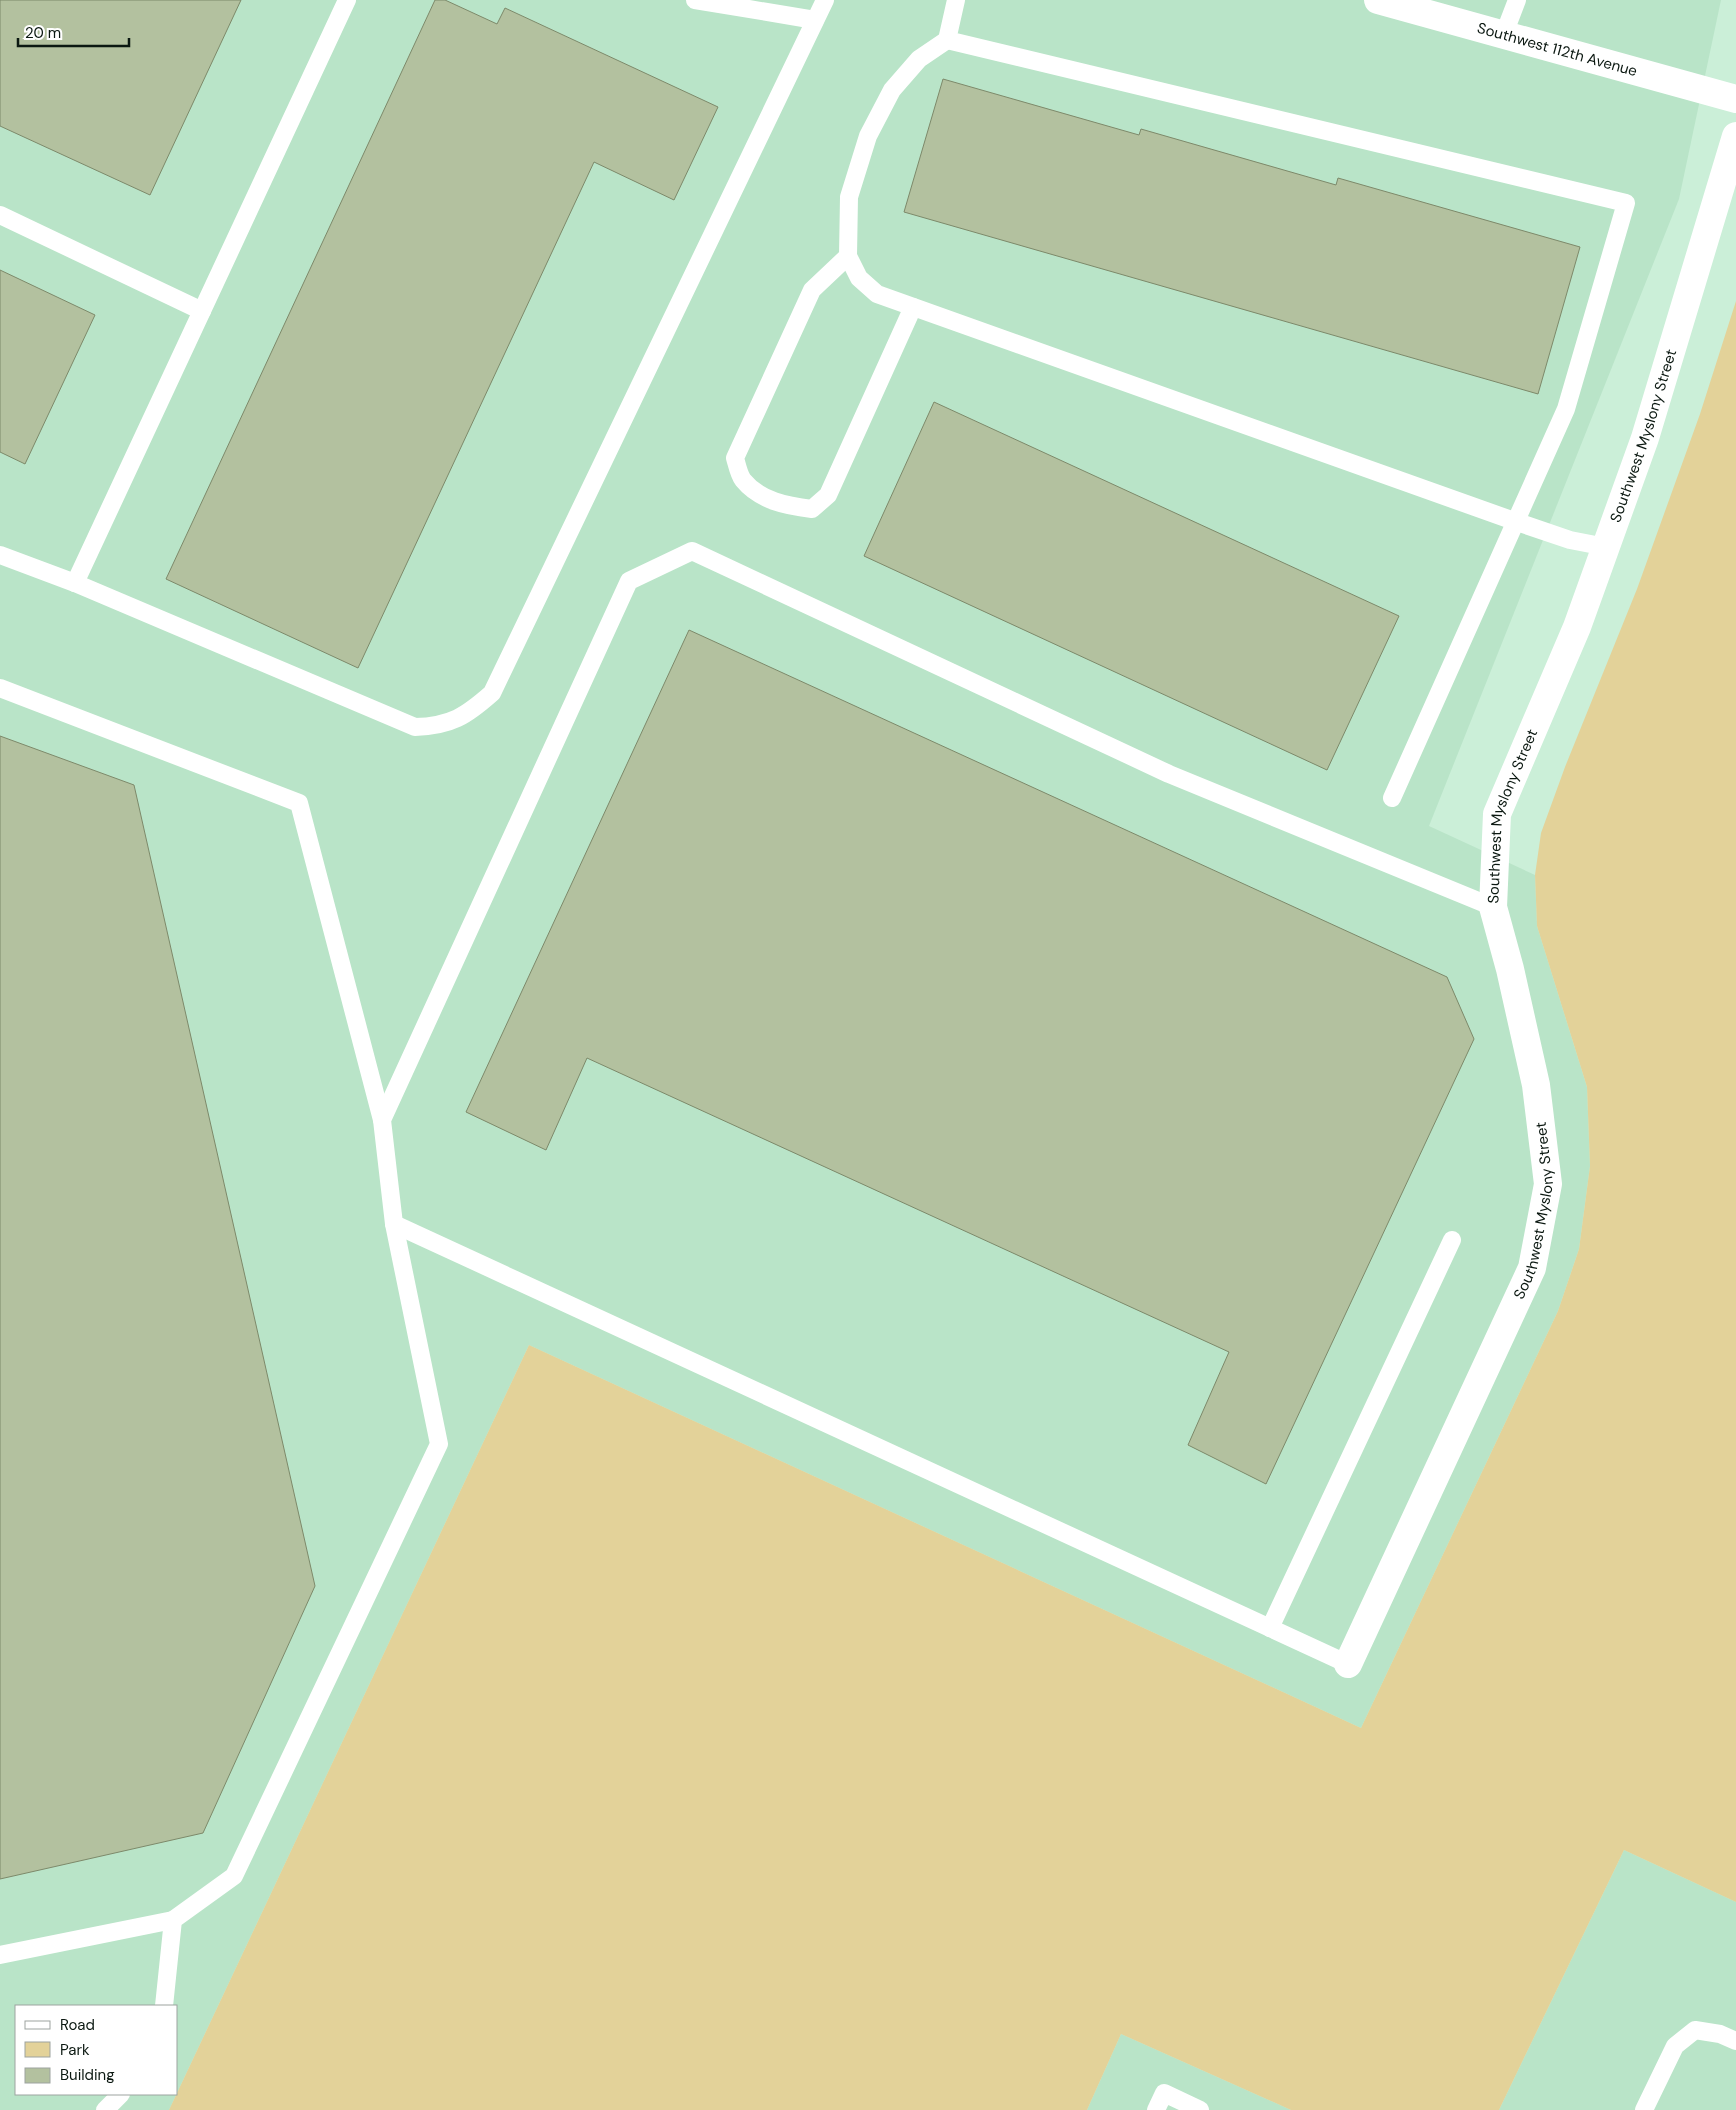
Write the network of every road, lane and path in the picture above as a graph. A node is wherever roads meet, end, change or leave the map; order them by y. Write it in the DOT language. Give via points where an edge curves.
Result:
graph roads {
  1 [pos="347,0"];
  2 [pos="695,0"];
  3 [pos="825,0"];
  4 [pos="956,0"];
  5 [pos="1378,0"];
  6 [pos="1517,0"];
  7 [pos="815,20"];
  8 [pos="1504,34"];
  9 [pos="947,40"];
  10 [pos="1736,99"];
  11 [pos="1736,136"];
  12 [pos="0,215"];
  13 [pos="848,256"];
  14 [pos="913,307"];
  15 [pos="202,311"];
  16 [pos="1517,522"];
  17 [pos="1606,547"];
  18 [pos="0,555"];
  19 [pos="75,582"];
  20 [pos="0,688"];
  21 [pos="1392,798"];
  22 [pos="1493,908"];
  23 [pos="382,1120"];
  24 [pos="394,1224"];
  25 [pos="1452,1240"];
  26 [pos="1270,1628"];
  27 [pos="1348,1664"];
  28 [pos="173,1920"];
  29 [pos="0,1955"];
  30 [pos="164,2005"];
  31 [pos="1736,2041"];
  32 [pos="120,2095"];
  33 [pos="105,2110"];
  34 [pos="1156,2110"];
  35 [pos="1200,2110"];
  36 [pos="1644,2110"];
  1 -- 15 [label="lane"];
  2 -- 7 [label="lane"];
  3 -- 7 [label="lane"];
  4 -- 9 [label="lane"];
  5 -- 8 [label="street, Southwest 112th Avenue"];
  6 -- 8 [label="lane"];
  7 -- 19 [label="lane" via="492,693 469,713 437,727 415,727"];
  8 -- 10 [label="street, Southwest 112th Avenue"];
  9 -- 13 [label="lane" via="919,59 892,90 868,136 849,197"];
  9 -- 16 [label="lane" via="1626,203 1566,409"];
  11 -- 17 [label="street, Southwest Myslony Street" via="1645,438"];
  12 -- 15 [label="lane"];
  13 -- 14 [label="lane" via="859,278 877,294"];
  13 -- 14 [label="lane" via="812,290 735,458 742,479 757,493 786,506 812,509 828,495"];
  14 -- 16 [label="lane"];
  15 -- 19 [label="lane"];
  16 -- 17 [label="lane" via="1570,540"];
  16 -- 21 [label="lane"];
  17 -- 22 [label="street, Southwest Myslony Street" via="1577,627 1497,814"];
  18 -- 19 [label="lane"];
  20 -- 23 [label="lane" via="299,803"];
  22 -- 23 [label="lane" via="1169,774 692,551 629,581"];
  22 -- 27 [label="street, Southwest Myslony Street" via="1536,1085 1548,1184 1532,1268"];
  23 -- 24 [label="lane"];
  24 -- 26 [label="lane"];
  24 -- 28 [label="lane" via="439,1444 234,1876"];
  25 -- 26 [label="lane"];
  26 -- 27 [label="lane"];
  28 -- 29 [label="lane"];
  28 -- 30 [label="lane"];
  31 -- 36 [label="lane" via="1720,2034 1695,2030 1675,2046"];
  32 -- 33 [label="lane"];
  34 -- 35 [label="lane" via="1164,2093"];
}
